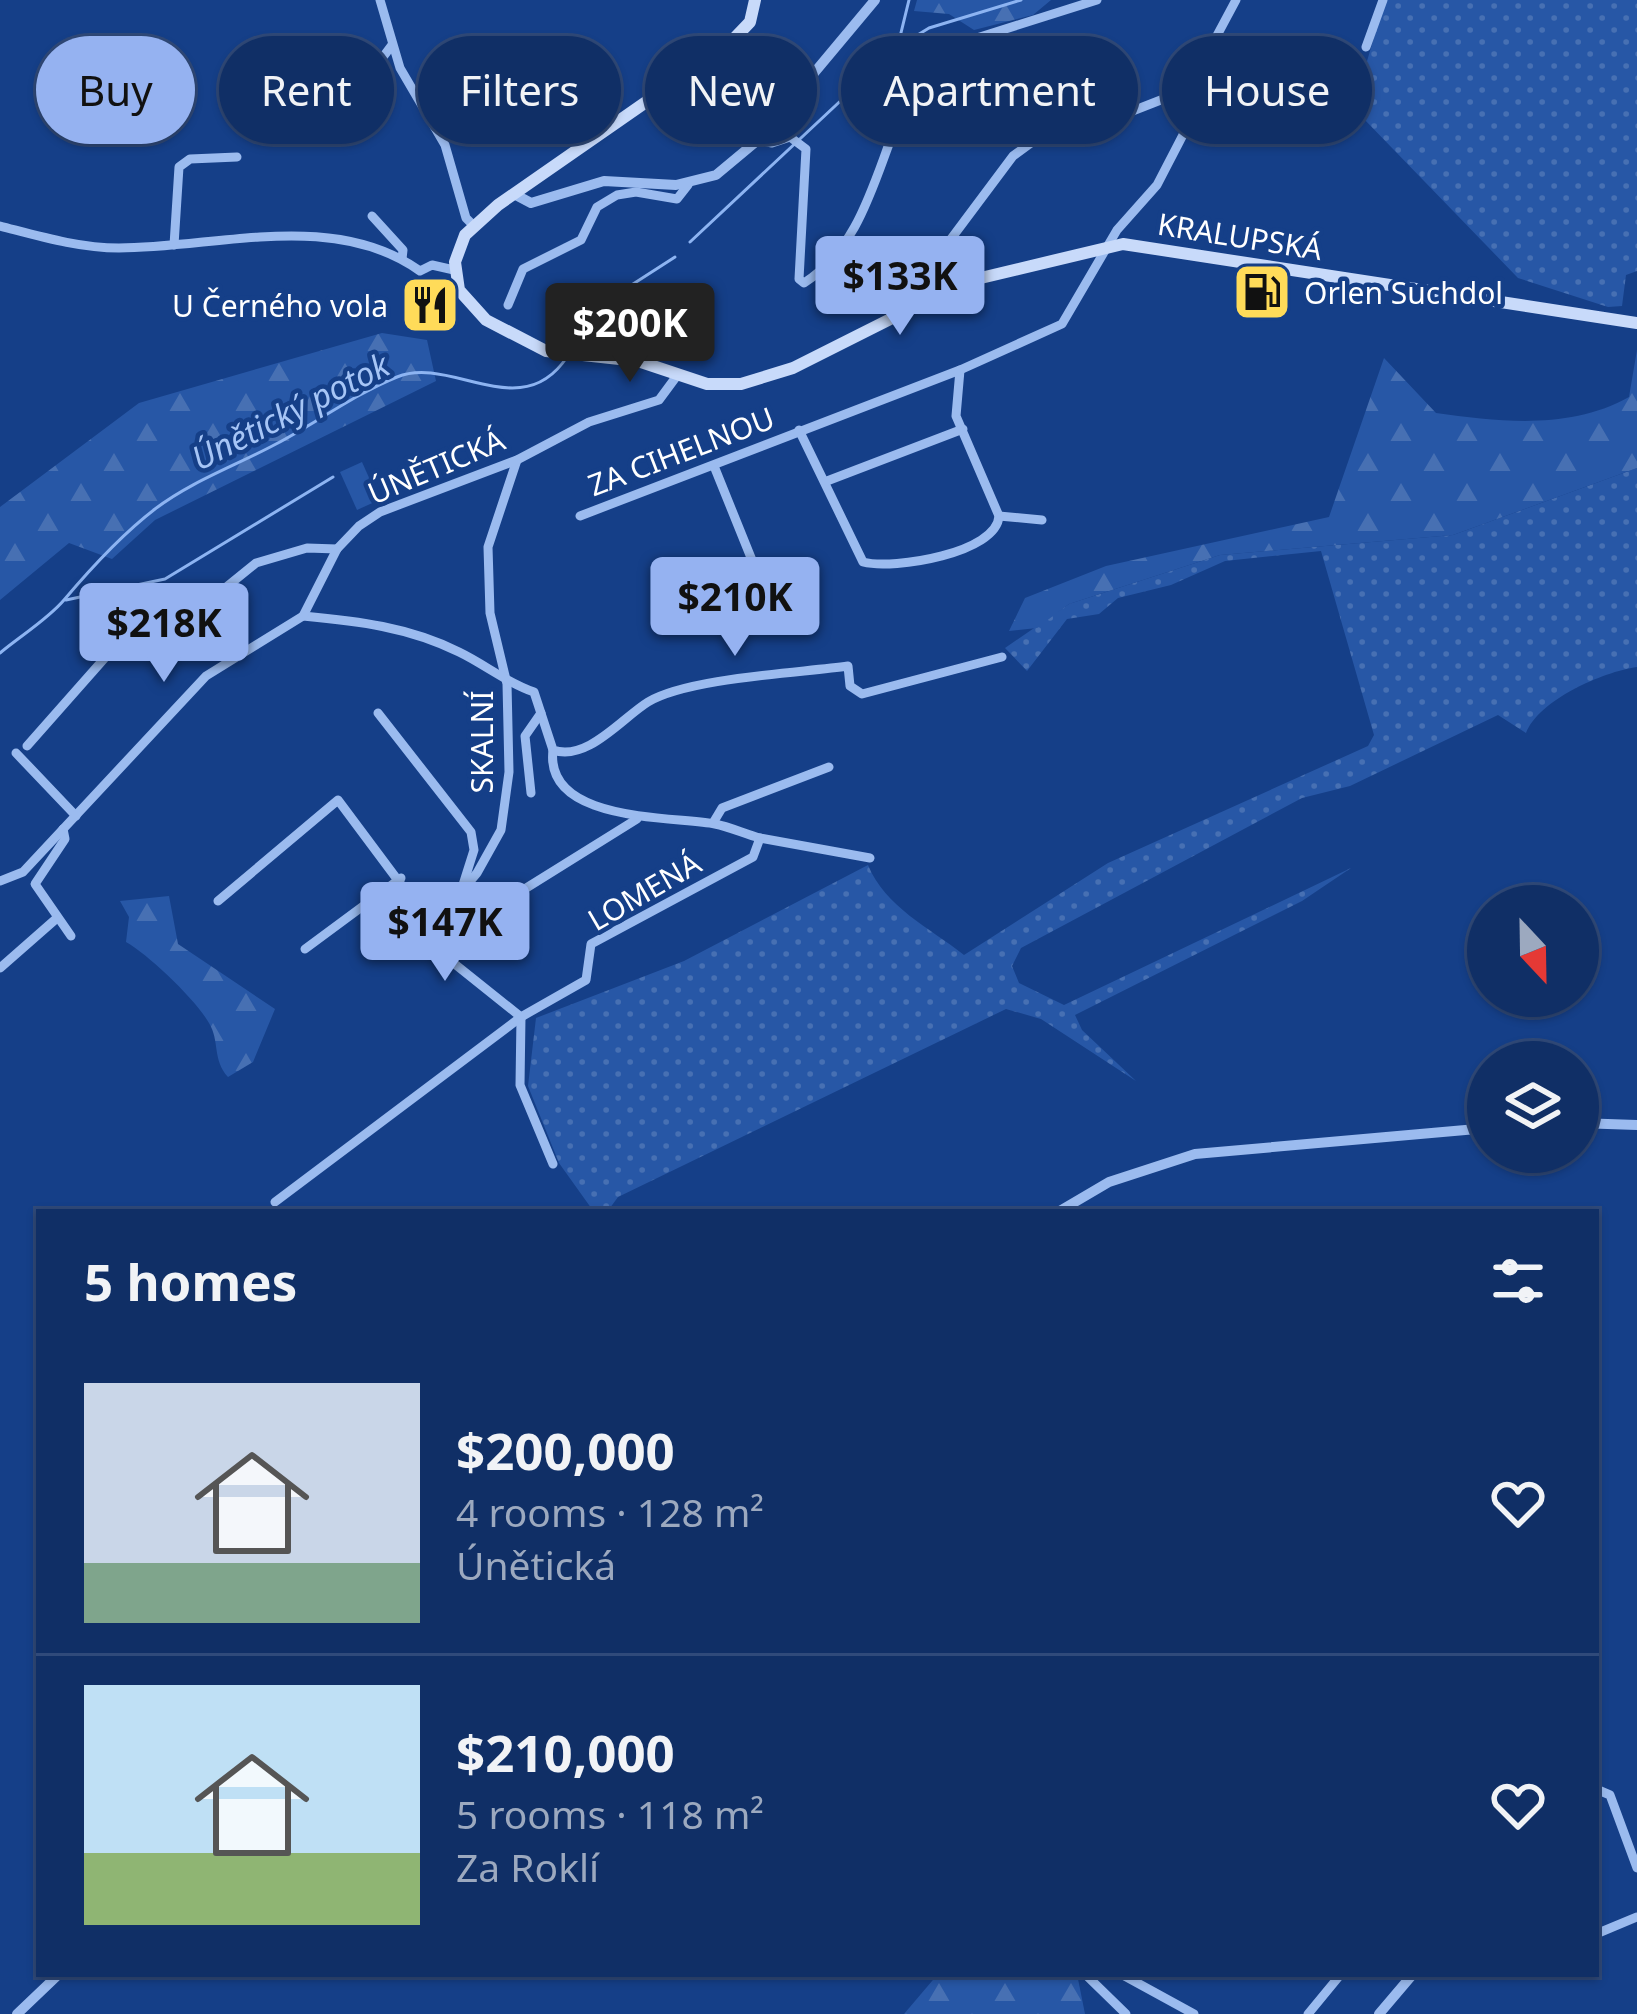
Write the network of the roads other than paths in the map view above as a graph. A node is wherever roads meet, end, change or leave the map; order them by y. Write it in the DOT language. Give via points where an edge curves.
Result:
graph roads {
  1 [pos="380,0"];
  2 [pos="875,0"];
  3 [pos="1097,0"];
  4 [pos="1236,0"];
  5 [pos="1383,0"];
  6 [pos="760,1"];
  7 [pos="390,36"];
  8 [pos="1219,36"];
  9 [pos="1370,36"];
  10 [pos="394,49"];
  11 [pos="817,69"];
  12 [pos="1162,100"];
  13 [pos="753,144"];
  14 [pos="800,144"];
  15 [pos="1178,144"];
  16 [pos="237,158"];
  17 [pos="688,184"];
  18 [pos="514,194"];
  19 [pos="372,216"];
  20 [pos="0,226"];
  21 [pos="474,226"];
  22 [pos="174,244"];
  23 [pos="1109,244"];
  24 [pos="402,259"];
  25 [pos="454,270"];
  26 [pos="927,296"];
  27 [pos="508,305"];
  28 [pos="1637,323"];
  29 [pos="960,370"];
  30 [pos="676,377"];
  31 [pos="963,429"];
  32 [pos="799,430"];
  33 [pos="517,460"];
  34 [pos="714,466"];
  35 [pos="827,481"];
  36 [pos="580,516"];
  37 [pos="999,516"];
  38 [pos="1042,520"];
  39 [pos="337,549"];
  40 [pos="758,575"];
  41 [pos="302,616"];
  42 [pos="846,650"];
  43 [pos="1002,657"];
  44 [pos="848,666"];
  45 [pos="508,684"];
  46 [pos="541,712"];
  47 [pos="378,713"];
  48 [pos="27,746"];
  49 [pos="554,750"];
  50 [pos="16,753"];
  51 [pos="829,767"];
  52 [pos="531,793"];
  53 [pos="76,816"];
  54 [pos="637,820"];
  55 [pos="713,823"];
  56 [pos="62,829"];
  57 [pos="760,838"];
  58 [pos="870,858"];
  59 [pos="401,878"];
  60 [pos="0,881"];
  61 [pos="461,891"];
  62 [pos="218,901"];
  63 [pos="57,918"];
  64 [pos="432,926"];
  65 [pos="71,936"];
  66 [pos="305,950"];
  67 [pos="0,968"];
  68 [pos="521,1017"];
  69 [pos="1599,1124"];
  70 [pos="1637,1125"];
  71 [pos="1467,1130"];
  72 [pos="553,1164"];
  73 [pos="275,1202"];
  74 [pos="1063,1209"];
  75 [pos="1599,1790"];
  76 [pos="1635,1864"];
  77 [pos="1637,1917"];
  78 [pos="1599,1933"];
  79 [pos="56,1977"];
  80 [pos="1088,1977"];
  81 [pos="1126,1977"];
  82 [pos="1339,1977"];
  83 [pos="1410,1977"];
  84 [pos="17,2014"];
  85 [pos="1126,2014"];
  86 [pos="1194,2014"];
  87 [pos="1308,2014"];
  88 [pos="1379,2014"];
  1 -- 7 [label="street"];
  2 -- 11 [label="street"];
  3 -- 14 [label="street" via="934,57 847,238 804,283 798,250 806,149"];
  4 -- 8 [label="street, ZA CIHELNOU"];
  5 -- 9 [label="street"];
  6 -- 18 [label="main road" via="728,45"];
  10 -- 21 [label="street" via="445,146"];
  12 -- 26 [label="street" via="1043,134 1013,156 927,271"];
  13 -- 17 [label="street" via="716,175"];
  15 -- 23 [label="street, ZA CIHELNOU"];
  16 -- 22 [label="street" via="190,159 179,167"];
  17 -- 18 [label="street" via="604,181 531,203"];
  17 -- 27 [label="street" via="677,199 636,192 602,202 581,240 524,269"];
  18 -- 21 [label="main road"];
  19 -- 24 [label="street"];
  20 -- 22 [label="street" via="106,248"];
  21 -- 25 [label="main road"];
  22 -- 24 [label="street" via="314,236"];
  23 -- 26 [label="main road, KRALUPSKÁ"];
  23 -- 28 [label="main road, KRALUPSKÁ" via="1179,248"];
  23 -- 29 [label="street, ZA CIHELNOU" via="1062,324"];
  24 -- 25 [label="street" via="420,271"];
  25 -- 30 [label="main road, KRALUPSKÁ" via="463,296 485,320 546,351 638,362"];
  26 -- 30 [label="main road, KRALUPSKÁ" via="761,380 725,386"];
  29 -- 31 [label="street" via="956,416"];
  29 -- 32 [label="street, ZA CIHELNOU"];
  30 -- 33 [label="street, ÚNĚTICKÁ" via="659,400 589,422"];
  31 -- 35 [label="street"];
  31 -- 37 [label="street"];
  32 -- 34 [label="street, ZA CIHELNOU"];
  32 -- 35 [label="street, ZA CIHELNOU"];
  33 -- 39 [label="street, ÚNĚTICKÁ" via="380,512"];
  33 -- 45 [label="street, SKALNÍ" via="488,547 490,613"];
  34 -- 36 [label="street, ZA CIHELNOU"];
  34 -- 40 [label="street"];
  35 -- 37 [label="street, ZA CIHELNOU" via="857,554 874,565 939,557 992,537"];
  37 -- 38 [label="street"];
  39 -- 41 [label="street, ÚNĚTICKÁ"];
  39 -- 48 [label="street" via="256,562 194,614 118,643"];
  41 -- 45 [label="street" via="408,631"];
  41 -- 53 [label="street" via="206,676"];
  42 -- 44 [label="street"];
  43 -- 44 [label="street" via="862,694 850,686"];
  44 -- 49 [label="street" via="668,692 585,748"];
  45 -- 46 [label="street" via="534,692"];
  45 -- 61 [label="street, SKALNÍ" via="501,830"];
  46 -- 49 [label="street"];
  46 -- 52 [label="street" via="525,736"];
  47 -- 61 [label="street" via="471,832"];
  49 -- 54 [label="street" via="561,783"];
  50 -- 53 [label="street"];
  51 -- 55 [label="street" via="722,808"];
  53 -- 56 [label="street"];
  54 -- 55 [label="street, LOMENÁ"];
  54 -- 61 [label="street" via="491,910"];
  55 -- 57 [label="street, LOMENÁ"];
  56 -- 60 [label="street" via="23,872"];
  56 -- 63 [label="street" via="65,839 35,884"];
  57 -- 58 [label="street"];
  57 -- 68 [label="street, LOMENÁ" via="753,857 591,944 586,980"];
  59 -- 62 [label="street" via="338,800"];
  59 -- 64 [label="street"];
  59 -- 66 [label="street"];
  61 -- 64 [label="street, SKALNÍ"];
  63 -- 65 [label="street"];
  63 -- 67 [label="street"];
  64 -- 68 [label="street" via="436,949"];
  68 -- 72 [label="street" via="520,1085"];
  68 -- 73 [label="street"];
  69 -- 70 [label="street"];
  71 -- 74 [label="street" via="1195,1154 1109,1182"];
  75 -- 76 [label="street" via="1610,1796"];
  77 -- 78 [label="street"];
  79 -- 84 [label="street"];
  80 -- 85 [label="street"];
  81 -- 86 [label="street"];
  82 -- 87 [label="street"];
  83 -- 88 [label="street"];
}
